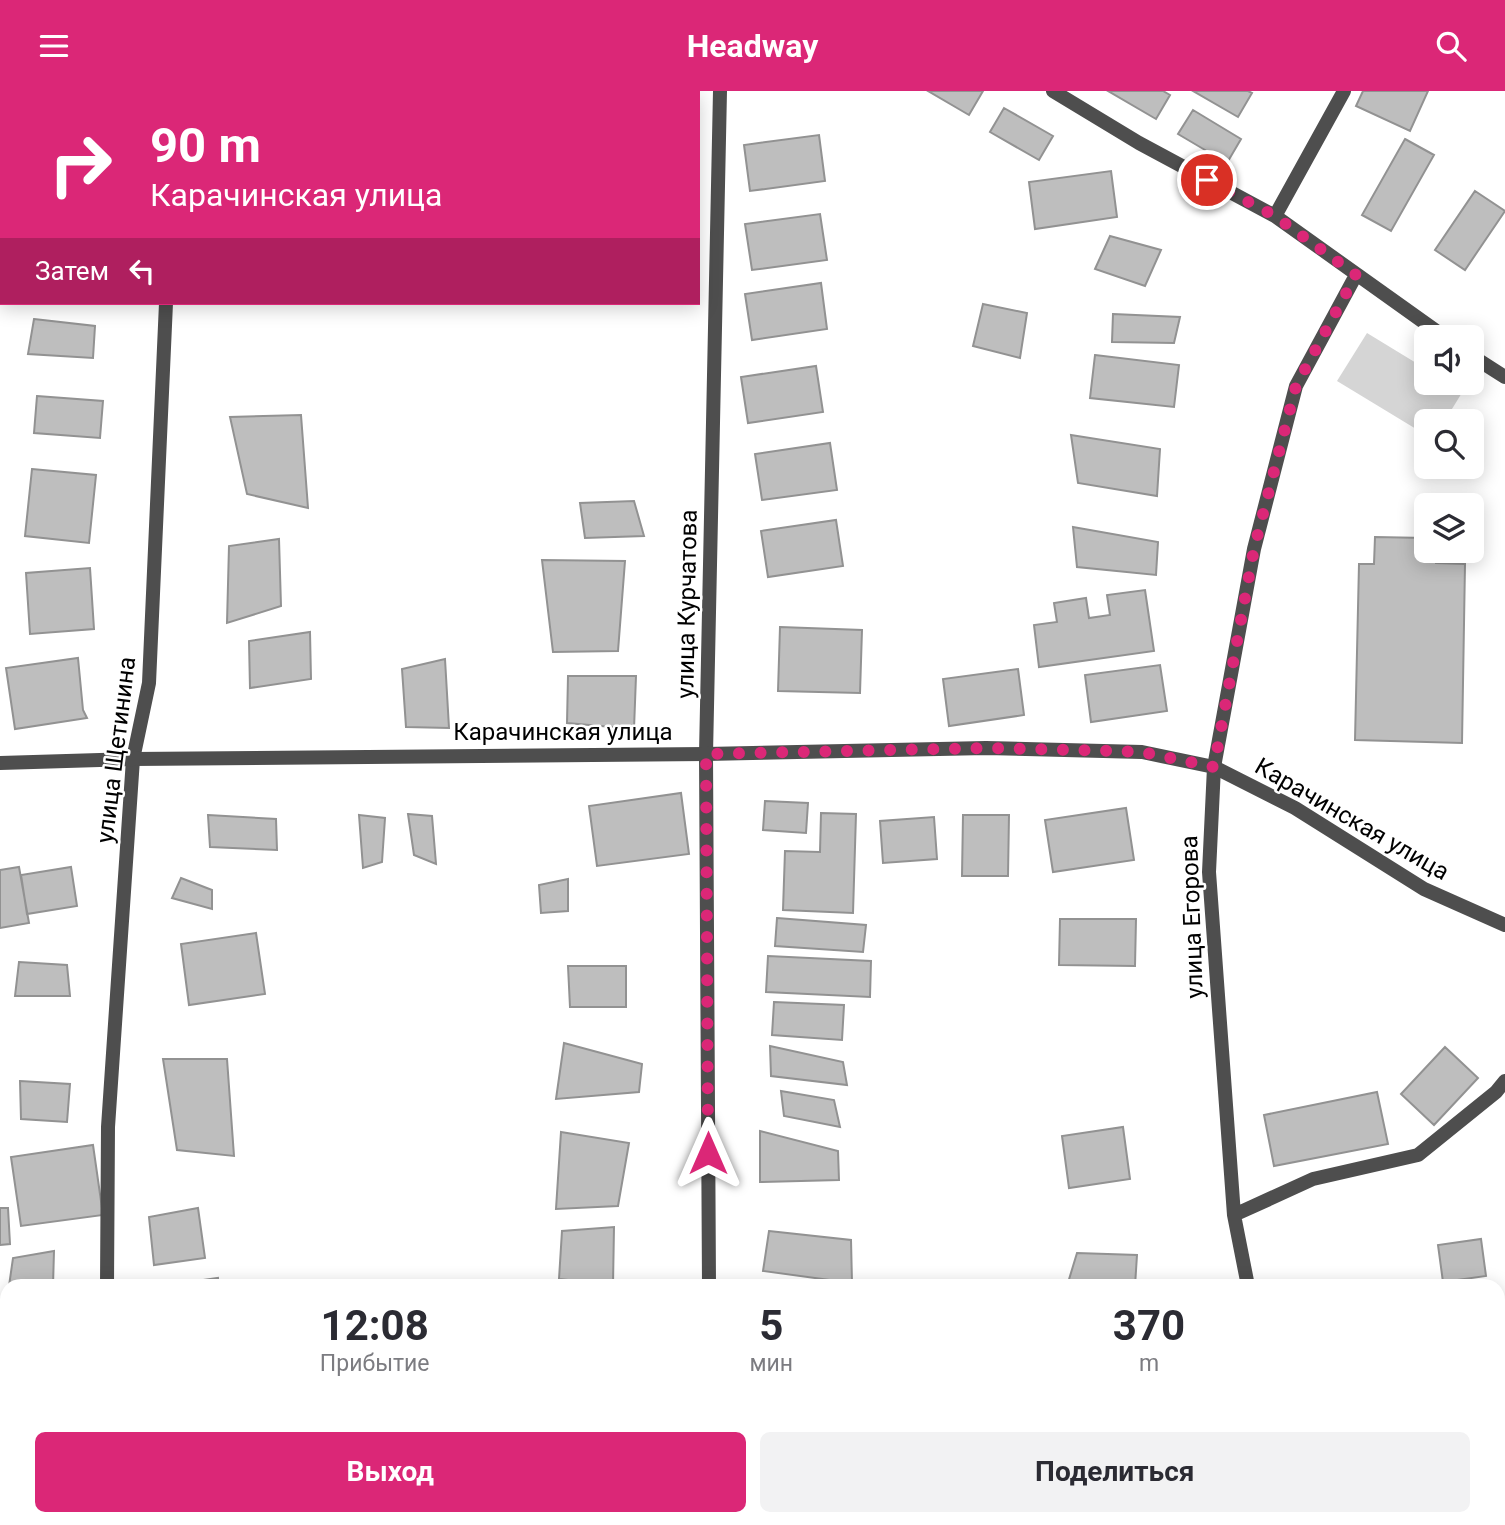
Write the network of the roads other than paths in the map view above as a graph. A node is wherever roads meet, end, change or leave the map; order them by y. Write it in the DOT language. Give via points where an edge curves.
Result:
graph roads {
  1 [pos="720,91"];
  2 [pos="1053,91"];
  3 [pos="1344,91"];
  4 [pos="1275,216"];
  5 [pos="1356,275"];
  6 [pos="166,305"];
  7 [pos="1427,325"];
  8 [pos="1484,364"];
  9 [pos="1505,377"];
  10 [pos="706,754"];
  11 [pos="133,759"];
  12 [pos="0,763"];
  13 [pos="1214,767"];
  14 [pos="1505,925"];
  15 [pos="1505,1081"];
  16 [pos="1234,1216"];
  17 [pos="107,1279"];
  18 [pos="709,1279"];
  19 [pos="1247,1279"];
  1 -- 10 [label="street, улица Курчатова"];
  2 -- 4 [label="street"];
  3 -- 4 [label="street"];
  4 -- 5 [label="street"];
  5 -- 7 [label="street"];
  5 -- 13 [label="street, улица Егорова" via="1296,386 1254,549"];
  6 -- 11 [label="street, улица Щетинина" via="149,683"];
  8 -- 9 [label="street"];
  10 -- 11 [label="street, Карачинская улица"];
  10 -- 13 [label="street, Карачинская улица" via="986,748 1116,751"];
  10 -- 18 [label="street, улица Курчатова"];
  11 -- 12 [label="street, Карачинская улица"];
  11 -- 17 [label="street, улица Щетинина" via="108,1127"];
  13 -- 14 [label="street, Карачинская улица" via="1295,808 1424,889"];
  13 -- 16 [label="street, улица Егорова" via="1209,873"];
  15 -- 16 [label="street" via="1418,1155 1313,1179"];
  16 -- 19 [label="street, улица Егорова"];
}
